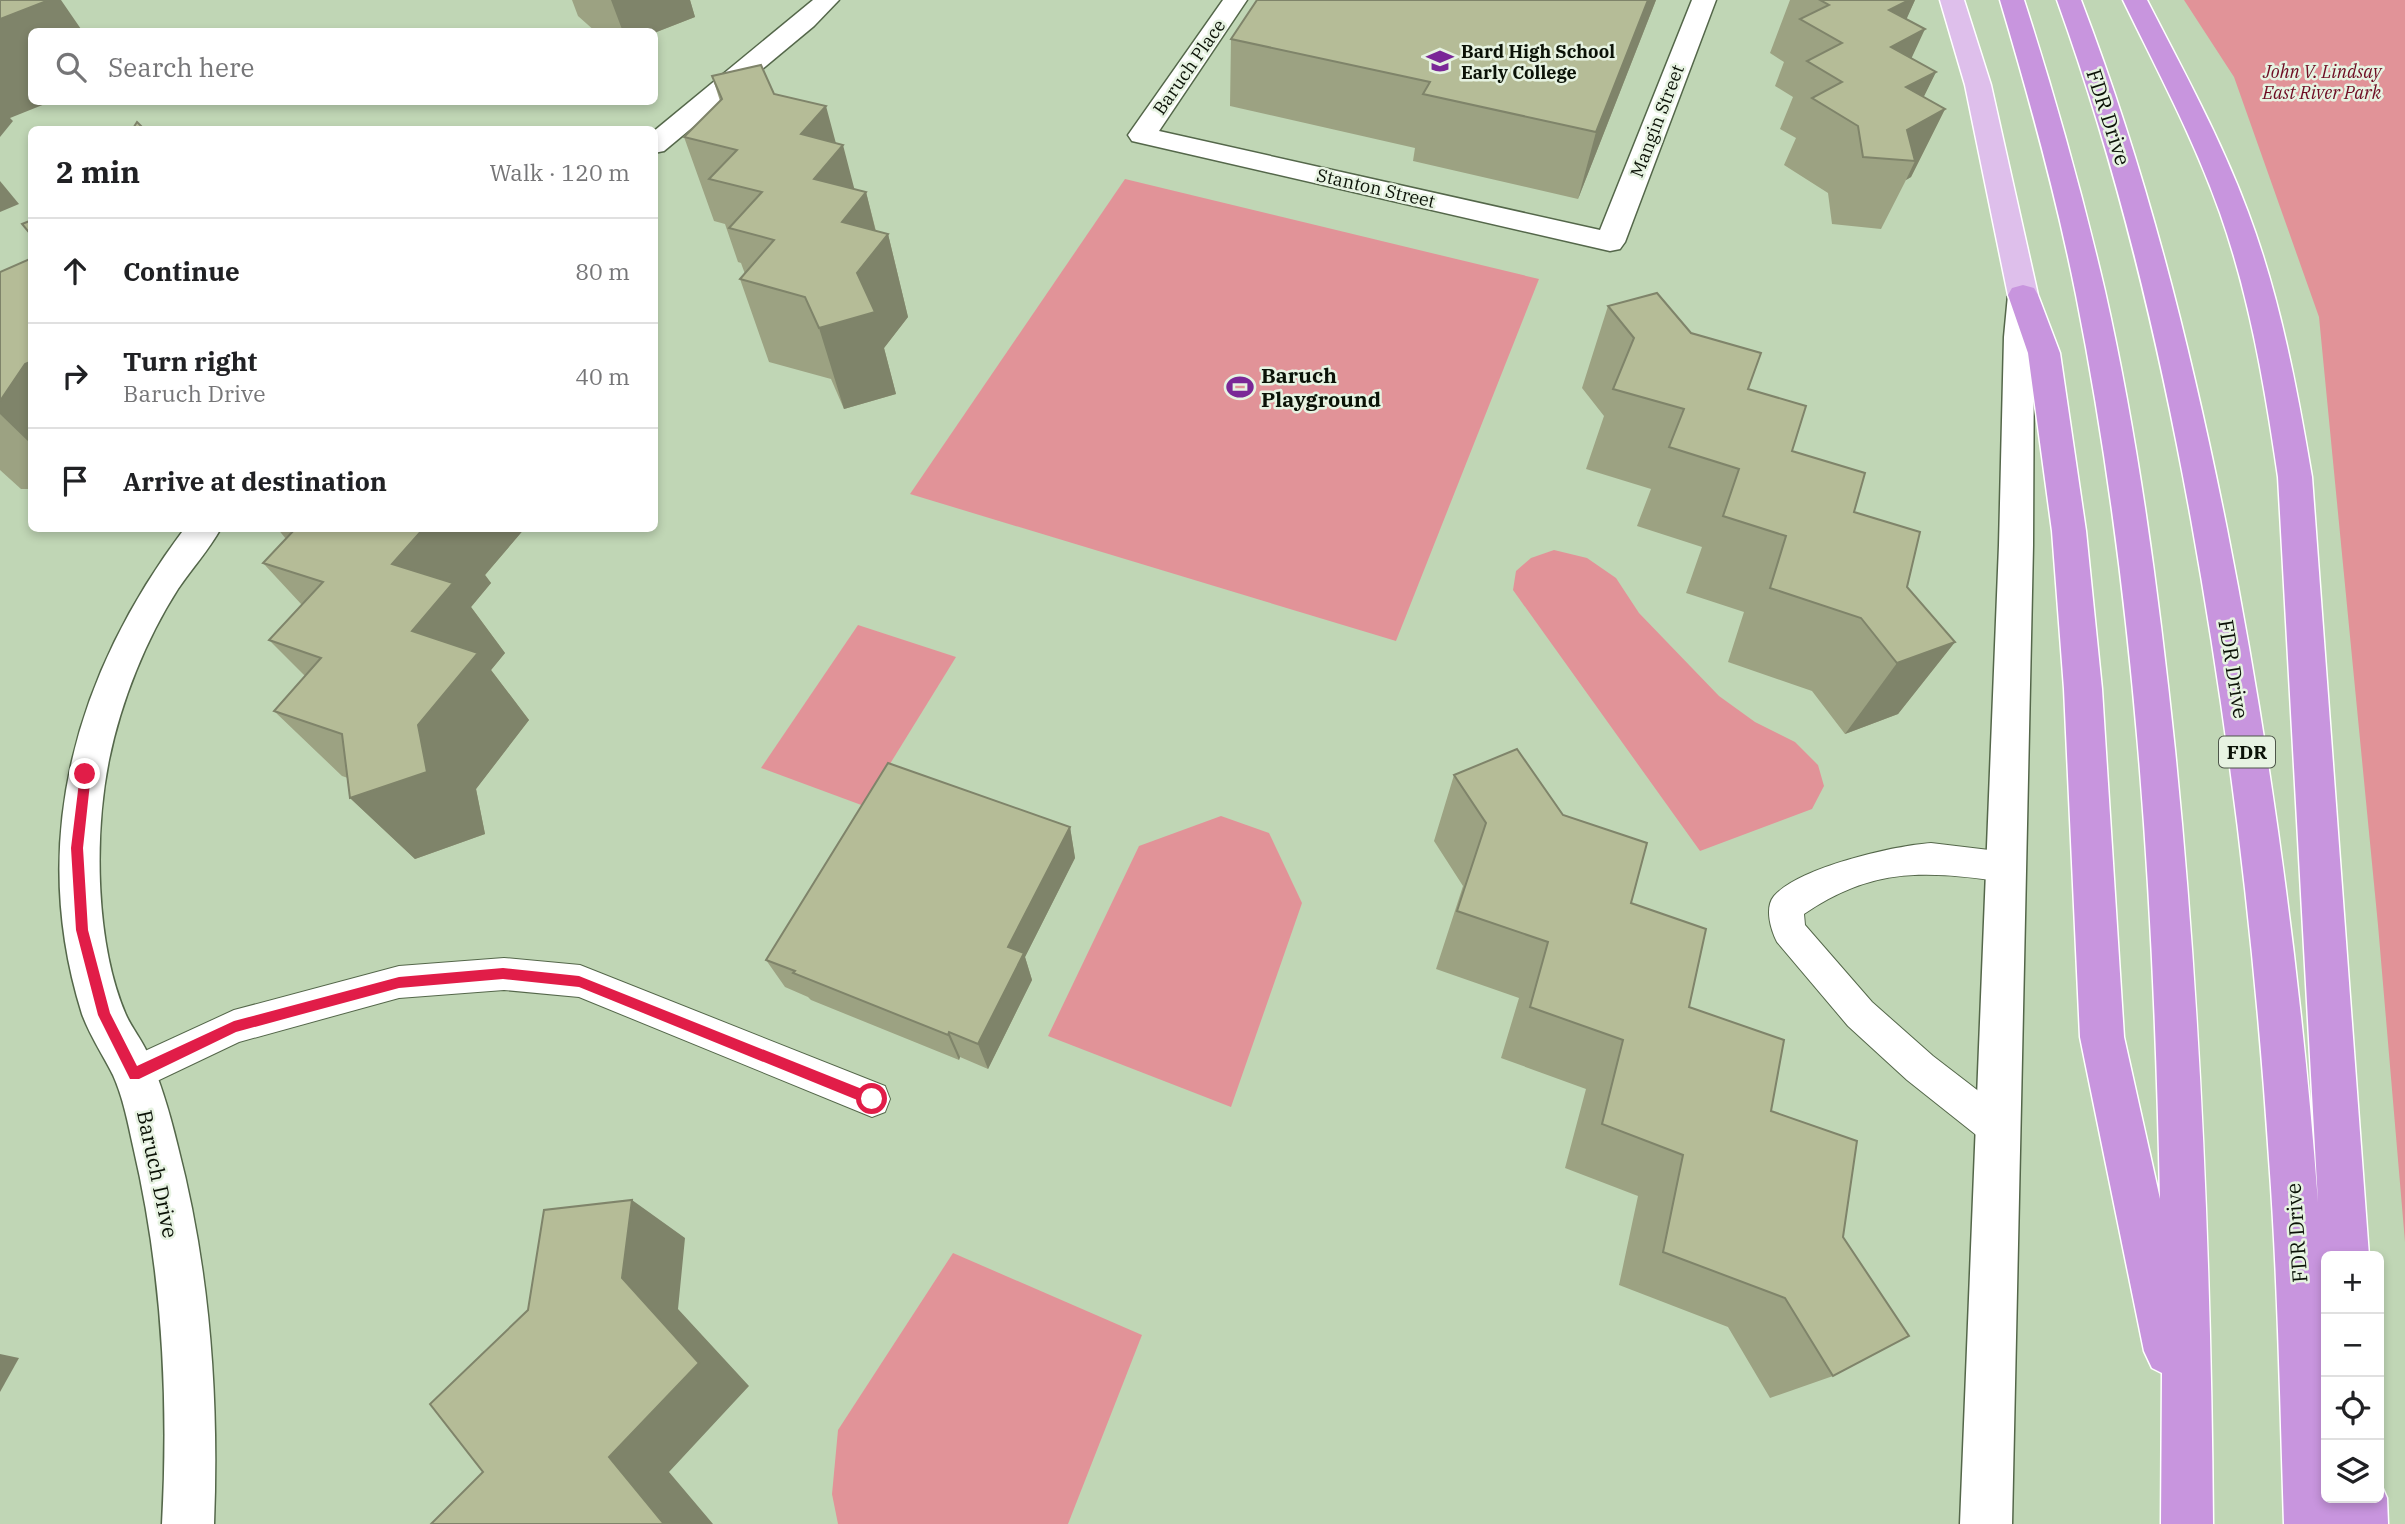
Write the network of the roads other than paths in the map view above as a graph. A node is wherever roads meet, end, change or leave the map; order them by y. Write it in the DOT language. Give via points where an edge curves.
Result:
graph roads {
  1 [pos="827,0"];
  2 [pos="1235,0"];
  3 [pos="1704,0"];
  4 [pos="1952,0"];
  5 [pos="2012,0"];
  6 [pos="2069,0"];
  7 [pos="2135,0"];
  8 [pos="1142,135"];
  9 [pos="658,142"];
  10 [pos="1610,242"];
  11 [pos="2023,295"];
  12 [pos="201,532"];
  13 [pos="2006,867"];
  14 [pos="135,1074"];
  15 [pos="872,1099"];
  16 [pos="1998,1129"];
  17 [pos="2345,1251"];
  18 [pos="2187,1439"];
  19 [pos="2361,1503"];
  20 [pos="188,1524"];
  21 [pos="1986,1524"];
  22 [pos="2187,1524"];
  23 [pos="2310,1524"];
  24 [pos="2362,1524"];
  1 -- 9 [label="street"];
  2 -- 8 [label="street, Baruch Place"];
  3 -- 10 [label="street, Mangin Street"];
  4 -- 11 [label="main road" via="1980,98"];
  5 -- 18 [label="highway" via="2058,150 2105,353 2143,609 2174,950"];
  6 -- 23 [label="highway, FDR Drive / FDR" via="2158,283 2235,664 2280,1024 2299,1259"];
  7 -- 17 [label="highway" via="2232,208 2258,294 2286,420 2295,477"];
  8 -- 10 [label="street, Stanton Street"];
  11 -- 13 [label="street"];
  11 -- 18 [label="highway" via="2043,353 2069,531 2083,688 2102,1037"];
  12 -- 14 [label="street, Baruch Drive" via="139,626 105,702 85,774 77,848 82,930 104,1015"];
  13 -- 16 [label="street"];
  13 -- 16 [label="lane" via="1931,858 1863,869 1806,893 1786,907 1788,931 1860,1014"];
  14 -- 15 [label="lane" via="234,1027 399,982 503,974 579,981"];
  14 -- 20 [label="street, Baruch Drive" via="157,1155 184,1298 192,1469"];
  16 -- 21 [label="street"];
  18 -- 22 [label="highway"];
  19 -- 24 [label="highway"];
}
